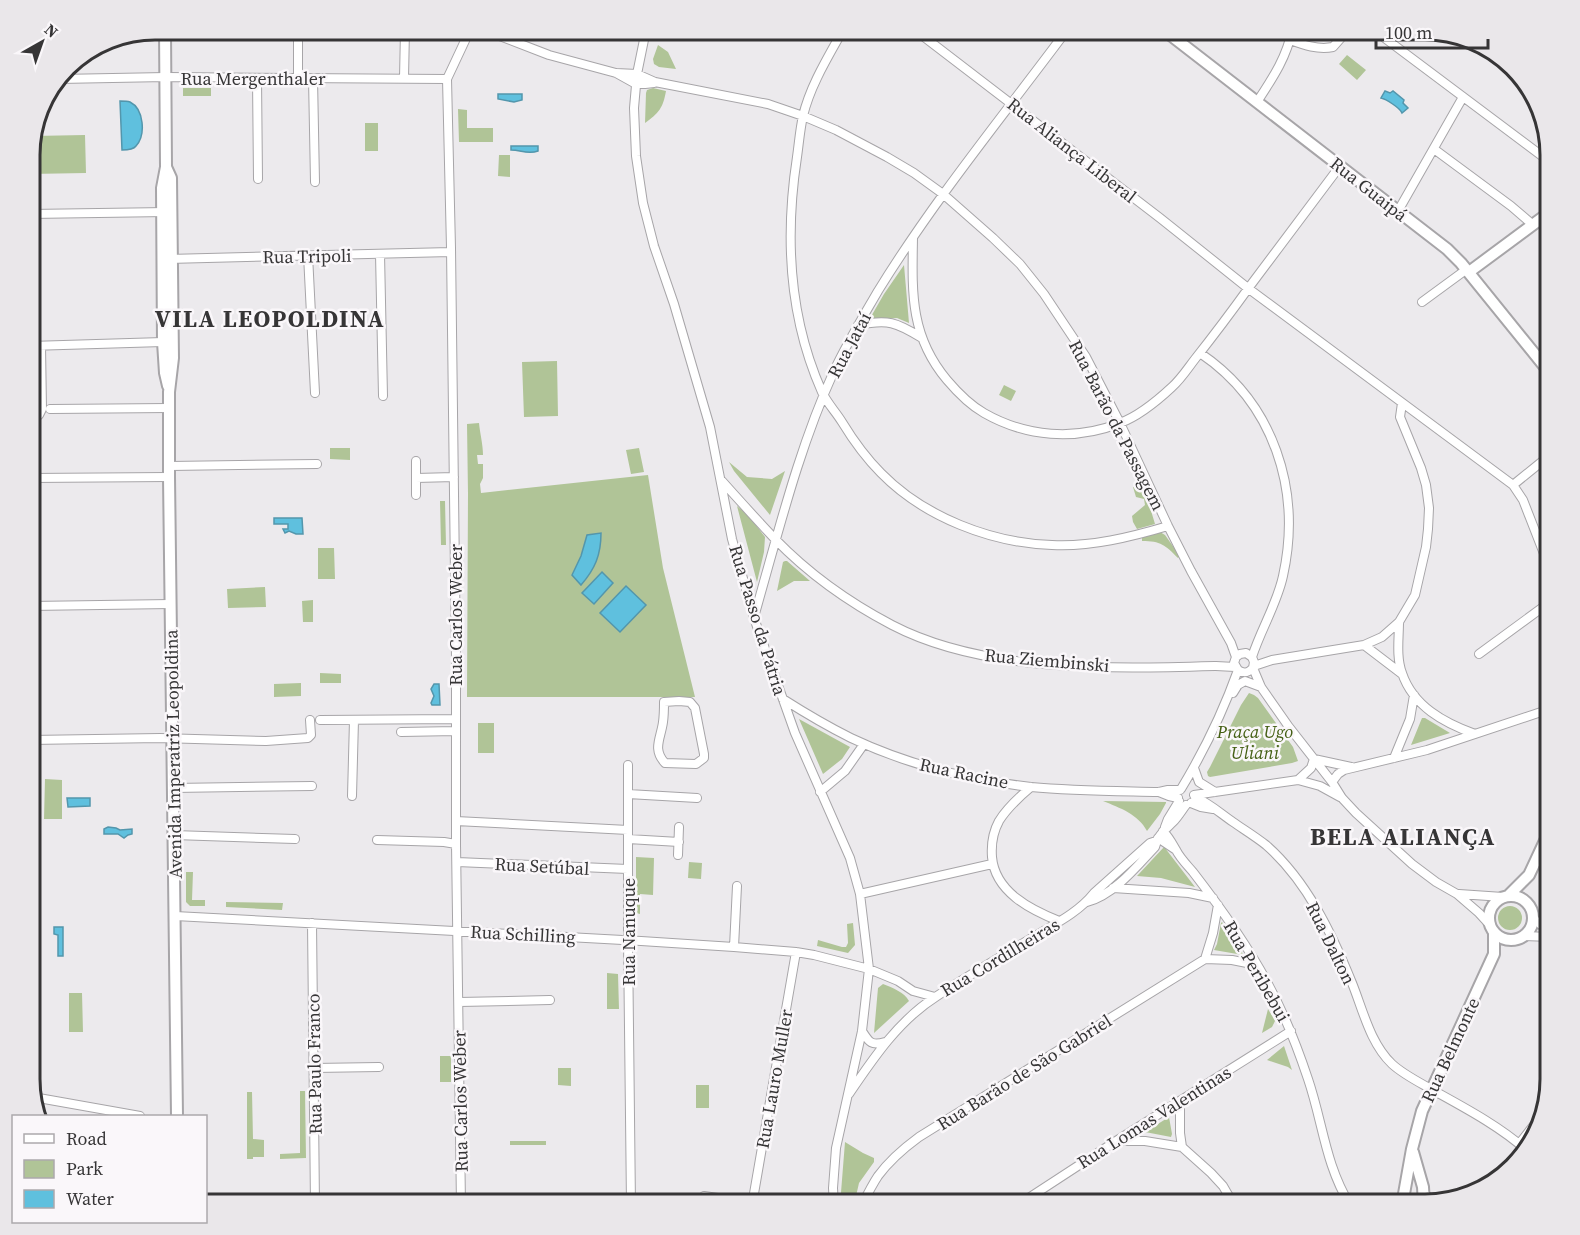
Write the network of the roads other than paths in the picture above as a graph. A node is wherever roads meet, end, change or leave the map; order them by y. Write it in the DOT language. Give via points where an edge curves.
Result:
graph roads {
  1 [pos="165,40"];
  2 [pos="298,40"];
  3 [pos="405,40"];
  4 [pos="465,40"];
  5 [pos="510,40"];
  6 [pos="644,40"];
  7 [pos="838,40"];
  8 [pos="928,40"];
  9 [pos="1060,40"];
  10 [pos="1177,40"];
  11 [pos="1290,40"];
  12 [pos="1339,40"];
  13 [pos="1387,40"];
  14 [pos="616,73"];
  15 [pos="637,74"];
  16 [pos="166,77"];
  17 [pos="298,78"];
  18 [pos="313,78"];
  19 [pos="404,78"];
  20 [pos="70,79"];
  21 [pos="257,79"];
  22 [pos="447,79"];
  23 [pos="655,82"];
  24 [pos="636,83"];
  25 [pos="1463,97"];
  26 [pos="1257,102"];
  27 [pos="1012,104"];
  28 [pos="803,116"];
  29 [pos="1434,149"];
  30 [pos="1540,154"];
  31 [pos="1340,166"];
  32 [pos="258,179"];
  33 [pos="315,182"];
  34 [pos="943,194"];
  35 [pos="1398,211"];
  36 [pos="167,212"];
  37 [pos="41,214"];
  38 [pos="1540,219"];
  39 [pos="1532,224"];
  40 [pos="913,238"];
  41 [pos="451,252"];
  42 [pos="380,254"];
  43 [pos="309,255"];
  44 [pos="168,259"];
  45 [pos="1468,271"];
  46 [pos="1249,288"];
  47 [pos="1422,302"];
  48 [pos="858,326"];
  49 [pos="922,338"];
  50 [pos="163,342"];
  51 [pos="41,346"];
  52 [pos="1200,353"];
  53 [pos="1540,361"];
  54 [pos="169,392"];
  55 [pos="315,393"];
  56 [pos="824,395"];
  57 [pos="383,396"];
  58 [pos="1402,403"];
  59 [pos="169,408"];
  60 [pos="50,409"];
  61 [pos="41,411"];
  62 [pos="1120,423"];
  63 [pos="416,461"];
  64 [pos="1540,463"];
  65 [pos="317,465"];
  66 [pos="170,472"];
  67 [pos="454,477"];
  68 [pos="41,478"];
  69 [pos="416,478"];
  70 [pos="721,480"];
  71 [pos="1513,485"];
  72 [pos="416,495"];
  73 [pos="1168,526"];
  74 [pos="776,540"];
  75 [pos="1540,543"];
  76 [pos="171,604"];
  77 [pos="41,606"];
  78 [pos="1540,609"];
  79 [pos="754,618"];
  80 [pos="1399,622"];
  81 [pos="1364,645"];
  82 [pos="1479,654"];
  83 [pos="1244,661"];
  84 [pos="1402,674"];
  85 [pos="1261,687"];
  86 [pos="1414,695"];
  87 [pos="783,699"];
  88 [pos="1226,703"];
  89 [pos="1540,712"];
  90 [pos="456,719"];
  91 [pos="310,720"];
  92 [pos="320,720"];
  93 [pos="354,720"];
  94 [pos="456,730"];
  95 [pos="401,732"];
  96 [pos="1475,734"];
  97 [pos="173,739"];
  98 [pos="41,740"];
  99 [pos="658,740"];
  100 [pos="864,744"];
  101 [pos="1394,758"];
  102 [pos="1314,759"];
  103 [pos="628,765"];
  104 [pos="1356,767"];
  105 [pos="1194,768"];
  106 [pos="1298,780"];
  107 [pos="1332,782"];
  108 [pos="312,786"];
  109 [pos="1031,787"];
  110 [pos="173,788"];
  111 [pos="820,792"];
  112 [pos="1216,792"];
  113 [pos="628,794"];
  114 [pos="352,796"];
  115 [pos="1185,797"];
  116 [pos="697,798"];
  117 [pos="1342,798"];
  118 [pos="456,821"];
  119 [pos="680,828"];
  120 [pos="628,830"];
  121 [pos="174,835"];
  122 [pos="1161,835"];
  123 [pos="295,839"];
  124 [pos="628,839"];
  125 [pos="377,840"];
  126 [pos="679,842"];
  127 [pos="456,844"];
  128 [pos="1540,850"];
  129 [pos="678,855"];
  130 [pos="457,862"];
  131 [pos="992,864"];
  132 [pos="628,869"];
  133 [pos="1127,877"];
  134 [pos="737,886"];
  135 [pos="1113,888"];
  136 [pos="1134,888"];
  137 [pos="860,894"];
  138 [pos="1457,894"];
  139 [pos="1506,897"];
  140 [pos="1216,901"];
  141 [pos="1087,902"];
  142 [pos="175,916"];
  143 [pos="1533,918"];
  144 [pos="1059,921"];
  145 [pos="312,923"];
  146 [pos="1540,924"];
  147 [pos="1492,929"];
  148 [pos="457,930"];
  149 [pos="1524,936"];
  150 [pos="1540,937"];
  151 [pos="628,940"];
  152 [pos="1509,940"];
  153 [pos="734,946"];
  154 [pos="796,952"];
  155 [pos="1494,954"];
  156 [pos="1205,959"];
  157 [pos="1257,965"];
  158 [pos="869,969"];
  159 [pos="913,991"];
  160 [pos="935,997"];
  161 [pos="550,1000"];
  162 [pos="459,1002"];
  163 [pos="913,1014"];
  164 [pos="862,1031"];
  165 [pos="1291,1031"];
  166 [pos="885,1042"];
  167 [pos="379,1067"];
  168 [pos="314,1068"];
  169 [pos="1431,1089"];
  170 [pos="846,1098"];
  171 [pos="42,1099"];
  172 [pos="1180,1102"];
  173 [pos="134,1115"];
  174 [pos="177,1115"];
  175 [pos="1116,1141"];
  176 [pos="1519,1144"];
  177 [pos="1182,1147"];
  178 [pos="1412,1149"];
  179 [pos="1407,1185"];
  180 [pos="1424,1190"];
  181 [pos="315,1195"];
  182 [pos="461,1195"];
  183 [pos="631,1195"];
  184 [pos="754,1195"];
  185 [pos="833,1195"];
  186 [pos="868,1195"];
  187 [pos="1033,1195"];
  188 [pos="1228,1195"];
  189 [pos="1344,1195"];
  190 [pos="1404,1195"];
  191 [pos="1424,1195"];
  192 [pos="1428,1195"];
  1 -- 16 [label="main road, Avenida Imperatriz Leopoldina"];
  2 -- 17 [label="street"];
  3 -- 19 [label="street"];
  4 -- 22 [label="street, Rua Carlos Weber"];
  5 -- 14 [label="street, Rua Barão da Passagem"];
  6 -- 15 [label="street, Rua Passo da Pátria"];
  7 -- 28 [label="street"];
  8 -- 27 [label="street, Rua Aliança Liberal"];
  9 -- 27 [label="street, Rua Jataí"];
  10 -- 26 [label="main road, Rua Guaipá"];
  11 -- 12 [label="street" via="1325,49"];
  11 -- 26 [label="street" via="1276,74"];
  13 -- 25 [label="street"];
  14 -- 15 [label="street, Rua Barão da Passagem"];
  14 -- 24 [label="street, Rua Barão da Passagem"];
  15 -- 23 [label="street, Rua Barão da Passagem"];
  15 -- 24 [label="street, Rua Passo da Pátria"];
  16 -- 20 [label="street, Rua Mergenthaler"];
  16 -- 21 [label="street, Rua Mergenthaler"];
  16 -- 36 [label="main road, Avenida Imperatriz Leopoldina" via="166,167 162,182"];
  17 -- 18 [label="street, Rua Mergenthaler"];
  17 -- 21 [label="street, Rua Mergenthaler"];
  18 -- 19 [label="street, Rua Mergenthaler"];
  18 -- 33 [label="street"];
  19 -- 22 [label="street, Rua Mergenthaler"];
  21 -- 32 [label="street"];
  22 -- 41 [label="street, Rua Carlos Weber"];
  23 -- 24 [label="street, Rua Barão da Passagem"];
  23 -- 28 [label="street, Rua Barão da Passagem" via="768,104"];
  24 -- 70 [label="street, Rua Passo da Pátria" via="636,156 644,203 693,365"];
  25 -- 29 [label="street"];
  25 -- 30 [label="street"];
  26 -- 31 [label="main road, Rua Guaipá"];
  27 -- 34 [label="street, Rua Jataí"];
  27 -- 46 [label="street, Rua Aliança Liberal"];
  28 -- 34 [label="street, Rua Barão da Passagem" via="887,157"];
  28 -- 56 [label="street" via="793,186 791,272 801,327"];
  29 -- 35 [label="street"];
  29 -- 39 [label="street"];
  31 -- 35 [label="main road, Rua Guaipá"];
  31 -- 46 [label="street"];
  34 -- 40 [label="street, Rua Jataí"];
  34 -- 62 [label="street, Rua Barão da Passagem" via="1020,264 1044,294 1086,357"];
  35 -- 45 [label="main road, Rua Guaipá" via="1447,249"];
  36 -- 37 [label="street"];
  36 -- 44 [label="main road, Avenida Imperatriz Leopoldina"];
  38 -- 39 [label="main road"];
  39 -- 45 [label="main road"];
  40 -- 48 [label="street, Rua Jataí"];
  40 -- 49 [label="street" via="914,306"];
  41 -- 42 [label="street, Rua Tripoli"];
  41 -- 67 [label="street, Rua Carlos Weber"];
  42 -- 43 [label="street, Rua Tripoli"];
  42 -- 57 [label="street"];
  43 -- 44 [label="street, Rua Tripoli"];
  43 -- 55 [label="street"];
  44 -- 50 [label="main road, Avenida Imperatriz Leopoldina"];
  44 -- 54 [label="main road, Avenida Imperatriz Leopoldina" via="173,367"];
  45 -- 47 [label="street"];
  45 -- 53 [label="main road, Rua Guaipá"];
  46 -- 52 [label="street"];
  46 -- 58 [label="street, Rua Aliança Liberal"];
  48 -- 49 [label="street" via="894,323"];
  48 -- 56 [label="street, Rua Jataí"];
  49 -- 62 [label="street" via="929,354 959,393 1004,424 1038,433 1074,435"];
  50 -- 51 [label="street"];
  50 -- 54 [label="main road, Avenida Imperatriz Leopoldina"];
  51 -- 61 [label="street"];
  52 -- 62 [label="street" via="1174,385"];
  52 -- 83 [label="street" via="1251,401 1274,443 1286,482 1289,545 1283,577 1275,603"];
  54 -- 59 [label="main road, Avenida Imperatriz Leopoldina"];
  56 -- 73 [label="street" via="867,457 896,487 930,510 978,531 1055,545 1124,538"];
  56 -- 74 [label="street, Rua Jataí" via="801,453"];
  58 -- 71 [label="street"];
  58 -- 80 [label="street" via="1400,417 1426,485 1429,508 1422,569 1415,595"];
  59 -- 60 [label="street"];
  59 -- 66 [label="main road, Avenida Imperatriz Leopoldina"];
  62 -- 73 [label="street, Rua Barão da Passagem"];
  63 -- 69 [label="street"];
  64 -- 71 [label="street"];
  65 -- 66 [label="street"];
  66 -- 68 [label="street"];
  66 -- 76 [label="main road, Avenida Imperatriz Leopoldina"];
  67 -- 69 [label="street"];
  67 -- 90 [label="street, Rua Carlos Weber"];
  69 -- 72 [label="street"];
  70 -- 74 [label="street, Rua Ziembinski"];
  70 -- 79 [label="street, Rua Passo da Pátria"];
  71 -- 75 [label="street"];
  73 -- 83 [label="street, Rua Barão da Passagem"];
  74 -- 79 [label="street, Rua Jataí"];
  74 -- 83 [label="street, Rua Ziembinski" via="806,567 867,610 945,646 1006,660 1088,667 1216,666"];
  76 -- 77 [label="street"];
  76 -- 97 [label="main road, Avenida Imperatriz Leopoldina"];
  78 -- 82 [label="street"];
  79 -- 87 [label="street, Rua Passo da Pátria"];
  80 -- 81 [label="street, Rua Ziembinski" via="1382,638"];
  80 -- 84 [label="street"];
  81 -- 83 [label="street, Rua Ziembinski"];
  81 -- 84 [label="street"];
  83 -- 85 [label="street, Rua Barão da Passagem"];
  83 -- 88 [label="street, Rua Cordilheiras"];
  84 -- 86 [label="street"];
  85 -- 88 [label="street" via="1242,682"];
  85 -- 102 [label="street, Rua Barão da Passagem"];
  86 -- 96 [label="street" via="1445,722"];
  86 -- 101 [label="street" via="1410,718"];
  87 -- 100 [label="street, Rua Racine"];
  87 -- 111 [label="street, Rua Passo da Pátria"];
  88 -- 105 [label="street, Rua Cordilheiras"];
  89 -- 96 [label="street"];
  90 -- 93 [label="street"];
  90 -- 94 [label="street, Rua Carlos Weber"];
  91 -- 97 [label="street" via="308,738"];
  92 -- 93 [label="street"];
  93 -- 114 [label="street"];
  94 -- 95 [label="street"];
  94 -- 118 [label="street, Rua Carlos Weber"];
  96 -- 101 [label="street"];
  97 -- 98 [label="street"];
  97 -- 110 [label="main road, Avenida Imperatriz Leopoldina"];
  99 -- 99 [label="street" via="657,749 665,763 701,761 704,754 692,703 664,702"];
  100 -- 109 [label="street, Rua Racine" via="942,770"];
  100 -- 111 [label="street" via="845,771"];
  101 -- 104 [label="street"];
  102 -- 104 [label="street"];
  102 -- 106 [label="street" via="1311,768"];
  102 -- 107 [label="street, Rua Barão da Passagem"];
  103 -- 113 [label="street, Rua Nanuque"];
  104 -- 107 [label="street" via="1341,772"];
  105 -- 112 [label="street" via="1199,782"];
  105 -- 115 [label="street, Rua Cordilheiras"];
  106 -- 112 [label="street, Rua Racine"];
  106 -- 117 [label="street, Rua Racine"];
  107 -- 117 [label="street, Rua Barão da Passagem"];
  108 -- 110 [label="street"];
  109 -- 115 [label="street, Rua Racine" via="1168,790"];
  109 -- 131 [label="street" via="998,823 993,836"];
  110 -- 121 [label="main road, Avenida Imperatriz Leopoldina"];
  111 -- 137 [label="street, Rua Passo da Pátria" via="850,858"];
  112 -- 115 [label="street, Rua Racine"];
  113 -- 116 [label="street"];
  113 -- 120 [label="street, Rua Nanuque"];
  115 -- 122 [label="street, Rua Cordilheiras"];
  115 -- 169 [label="street, Rua Dalton" via="1214,809 1266,845 1293,875 1325,922 1381,1050 1393,1064"];
  117 -- 138 [label="street, Rua Barão da Passagem" via="1412,864"];
  118 -- 120 [label="street"];
  118 -- 127 [label="street, Rua Carlos Weber"];
  119 -- 126 [label="street"];
  120 -- 124 [label="street, Rua Nanuque"];
  121 -- 123 [label="street"];
  121 -- 142 [label="main road, Avenida Imperatriz Leopoldina"];
  122 -- 133 [label="street, Rua Cordilheiras" via="1155,848"];
  122 -- 140 [label="street, Rua Peribebui" via="1170,839"];
  122 -- 141 [label="street, Rua Cordilheiras"];
  124 -- 126 [label="street"];
  124 -- 132 [label="street, Rua Nanuque"];
  125 -- 127 [label="street"];
  126 -- 129 [label="street"];
  127 -- 130 [label="street, Rua Carlos Weber"];
  128 -- 139 [label="main road" via="1528,875"];
  130 -- 132 [label="street, Rua Setúbal"];
  130 -- 148 [label="street, Rua Carlos Weber"];
  131 -- 137 [label="street"];
  131 -- 144 [label="street" via="997,877 1023,904"];
  132 -- 151 [label="street, Rua Nanuque"];
  133 -- 135 [label="street, Rua Cordilheiras"];
  133 -- 136 [label="street"];
  134 -- 153 [label="street"];
  135 -- 136 [label="street, Rua Cordilheiras"];
  135 -- 141 [label="street, Rua Cordilheiras"];
  136 -- 140 [label="street, Rua Cordilheiras" via="1189,893"];
  137 -- 158 [label="street, Rua Passo da Pátria"];
  138 -- 139 [label="street, Rua Barão da Passagem"];
  138 -- 147 [label="street, Rua Barão da Passagem"];
  139 -- 143 [label="main road" via="1519,898 1527,904"];
  139 -- 147 [label="main road" via="1492,907"];
  140 -- 156 [label="street" via="1213,933"];
  140 -- 157 [label="street, Rua Peribebui"];
  141 -- 144 [label="street, Rua Cordilheiras"];
  142 -- 145 [label="street, Rua Schilling"];
  142 -- 174 [label="main road, Avenida Imperatriz Leopoldina"];
  143 -- 146 [label="street"];
  143 -- 149 [label="main road"];
  144 -- 160 [label="street, Rua Cordilheiras"];
  145 -- 148 [label="street, Rua Schilling"];
  145 -- 168 [label="street, Rua Paulo Franco"];
  147 -- 152 [label="main road"];
  147 -- 155 [label="main road, Rua Belmonte"];
  148 -- 151 [label="street, Rua Schilling"];
  148 -- 162 [label="street, Rua Carlos Weber"];
  149 -- 150 [label="street"];
  149 -- 152 [label="main road"];
  151 -- 153 [label="street, Rua Schilling"];
  151 -- 183 [label="street, Rua Nanuque"];
  152 -- 155 [label="main road, Rua Belmonte"];
  153 -- 154 [label="street, Rua Schilling"];
  154 -- 158 [label="street, Rua Schilling"];
  154 -- 184 [label="street, Rua Lauro Muller"];
  155 -- 169 [label="main road, Rua Belmonte"];
  156 -- 157 [label="street"];
  156 -- 186 [label="street, Rua Barão de São Gabriel" via="906,1146 887,1165"];
  157 -- 165 [label="street, Rua Peribebui"];
  158 -- 159 [label="street, Rua Schilling"];
  158 -- 164 [label="street, Rua Passo da Pátria"];
  159 -- 160 [label="street, Rua Schilling"];
  159 -- 163 [label="street, Rua Cordilheiras"];
  160 -- 163 [label="street, Rua Cordilheiras"];
  161 -- 162 [label="street"];
  162 -- 182 [label="street, Rua Carlos Weber"];
  163 -- 166 [label="street, Rua Cordilheiras"];
  164 -- 166 [label="street" via="869,1042"];
  164 -- 170 [label="street, Rua Passo da Pátria"];
  165 -- 172 [label="street, Rua Lomas Valentinas"];
  165 -- 189 [label="street, Rua Peribebui" via="1311,1087 1330,1164"];
  166 -- 170 [label="street, Rua Cordilheiras"];
  167 -- 168 [label="street"];
  168 -- 181 [label="street, Rua Paulo Franco"];
  169 -- 176 [label="street, Rua Dalton"];
  169 -- 178 [label="main road, Rua Belmonte"];
  170 -- 185 [label="street, Rua Passo da Pátria" via="836,1148"];
  171 -- 173 [label="street"];
  172 -- 175 [label="street, Rua Lomas Valentinas"];
  172 -- 177 [label="street"];
  175 -- 177 [label="street"];
  175 -- 187 [label="street, Rua Lomas Valentinas"];
  177 -- 188 [label="street"];
  178 -- 179 [label="main road, Rua Belmonte"];
  178 -- 180 [label="main road"];
  179 -- 180 [label="main road" via="1418,1182"];
  179 -- 190 [label="main road, Rua Belmonte"];
  180 -- 191 [label="main road"];
  180 -- 192 [label="street"];
}
